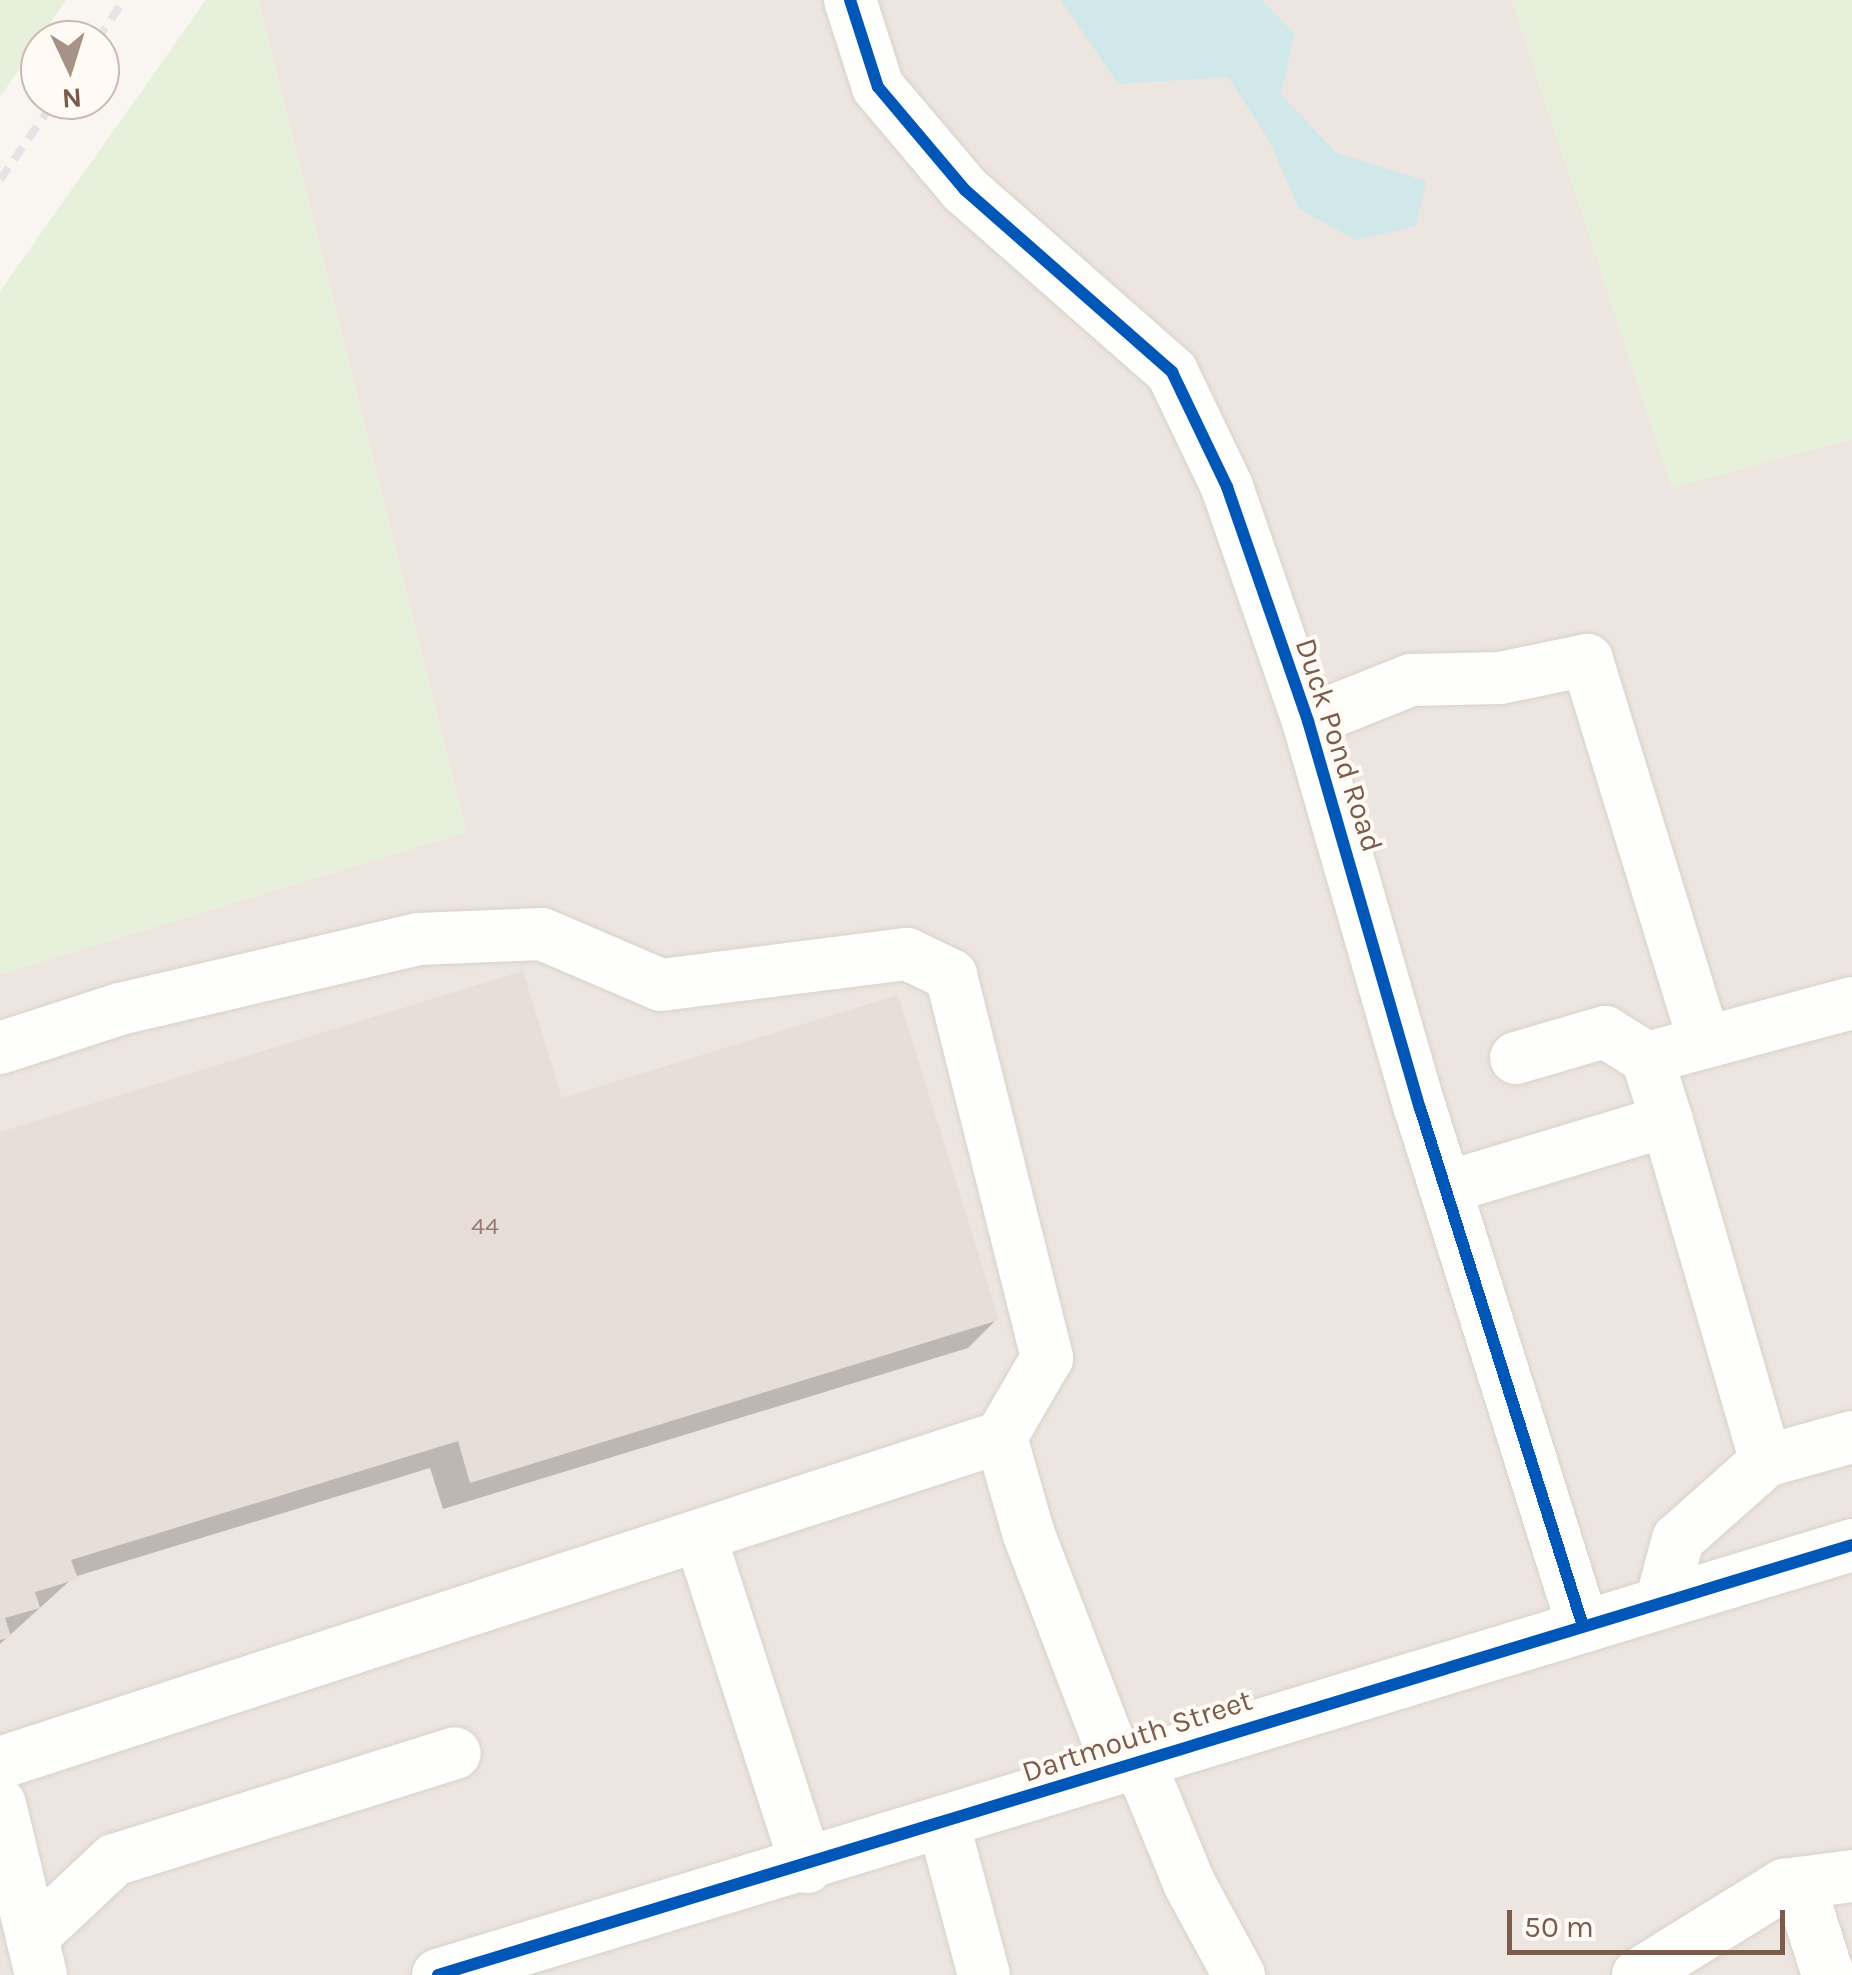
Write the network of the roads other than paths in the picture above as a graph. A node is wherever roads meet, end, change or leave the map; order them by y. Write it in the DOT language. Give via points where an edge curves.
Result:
graph roads {
  1 [pos="850,0"];
  2 [pos="1308,721"];
  3 [pos="1852,1003"];
  4 [pos="1704,1040"];
  5 [pos="0,1048"];
  6 [pos="1516,1058"];
  7 [pos="1646,1058"];
  8 [pos="1667,1121"];
  9 [pos="1445,1188"];
  10 [pos="1001,1437"];
  11 [pos="1852,1438"];
  12 [pos="1766,1460"];
  13 [pos="700,1536"];
  14 [pos="1852,1545"];
  15 [pos="1662,1599"];
  16 [pos="1582,1623"];
  17 [pos="455,1754"];
  18 [pos="0,1763"];
  19 [pos="1128,1763"];
  20 [pos="0,1804"];
  21 [pos="944,1825"];
  22 [pos="807,1867"];
  23 [pos="1852,1876"];
  24 [pos="1800,1883"];
  25 [pos="36,1956"];
  26 [pos="1704,1957"];
  27 [pos="438,1975"];
  28 [pos="984,1975"];
  29 [pos="1239,1975"];
  30 [pos="1638,1975"];
  31 [pos="1828,1975"];
  1 -- 2 [label="street, Duck Pond Road" via="878,87 965,190 1172,372 1227,486"];
  2 -- 4 [label="street" via="1411,680 1500,678 1588,660"];
  2 -- 9 [label="street, Duck Pond Road"];
  3 -- 4 [label="street"];
  4 -- 7 [label="street"];
  5 -- 10 [label="street" via="120,1009 418,939 542,934 660,985 908,954 950,976 1048,1358"];
  6 -- 7 [label="street" via="1606,1032"];
  7 -- 8 [label="street"];
  8 -- 9 [label="street"];
  8 -- 12 [label="street"];
  9 -- 16 [label="street, Duck Pond Road"];
  10 -- 13 [label="street"];
  10 -- 19 [label="street" via="1028,1532"];
  11 -- 12 [label="street"];
  12 -- 15 [label="street" via="1678,1539"];
  13 -- 18 [label="street"];
  13 -- 22 [label="street"];
  14 -- 15 [label="street, Dartmouth Street"];
  15 -- 16 [label="street, Dartmouth Street"];
  16 -- 19 [label="street, Dartmouth Street"];
  17 -- 25 [label="street" via="114,1860"];
  19 -- 21 [label="street, Dartmouth Street"];
  19 -- 29 [label="street"];
  20 -- 25 [label="street"];
  21 -- 22 [label="street, Dartmouth Street"];
  21 -- 28 [label="street"];
  22 -- 27 [label="street, Dartmouth Street"];
  23 -- 24 [label="street"];
  24 -- 26 [label="street" via="1784,1885"];
  24 -- 31 [label="street"];
  26 -- 30 [label="street"];
}
